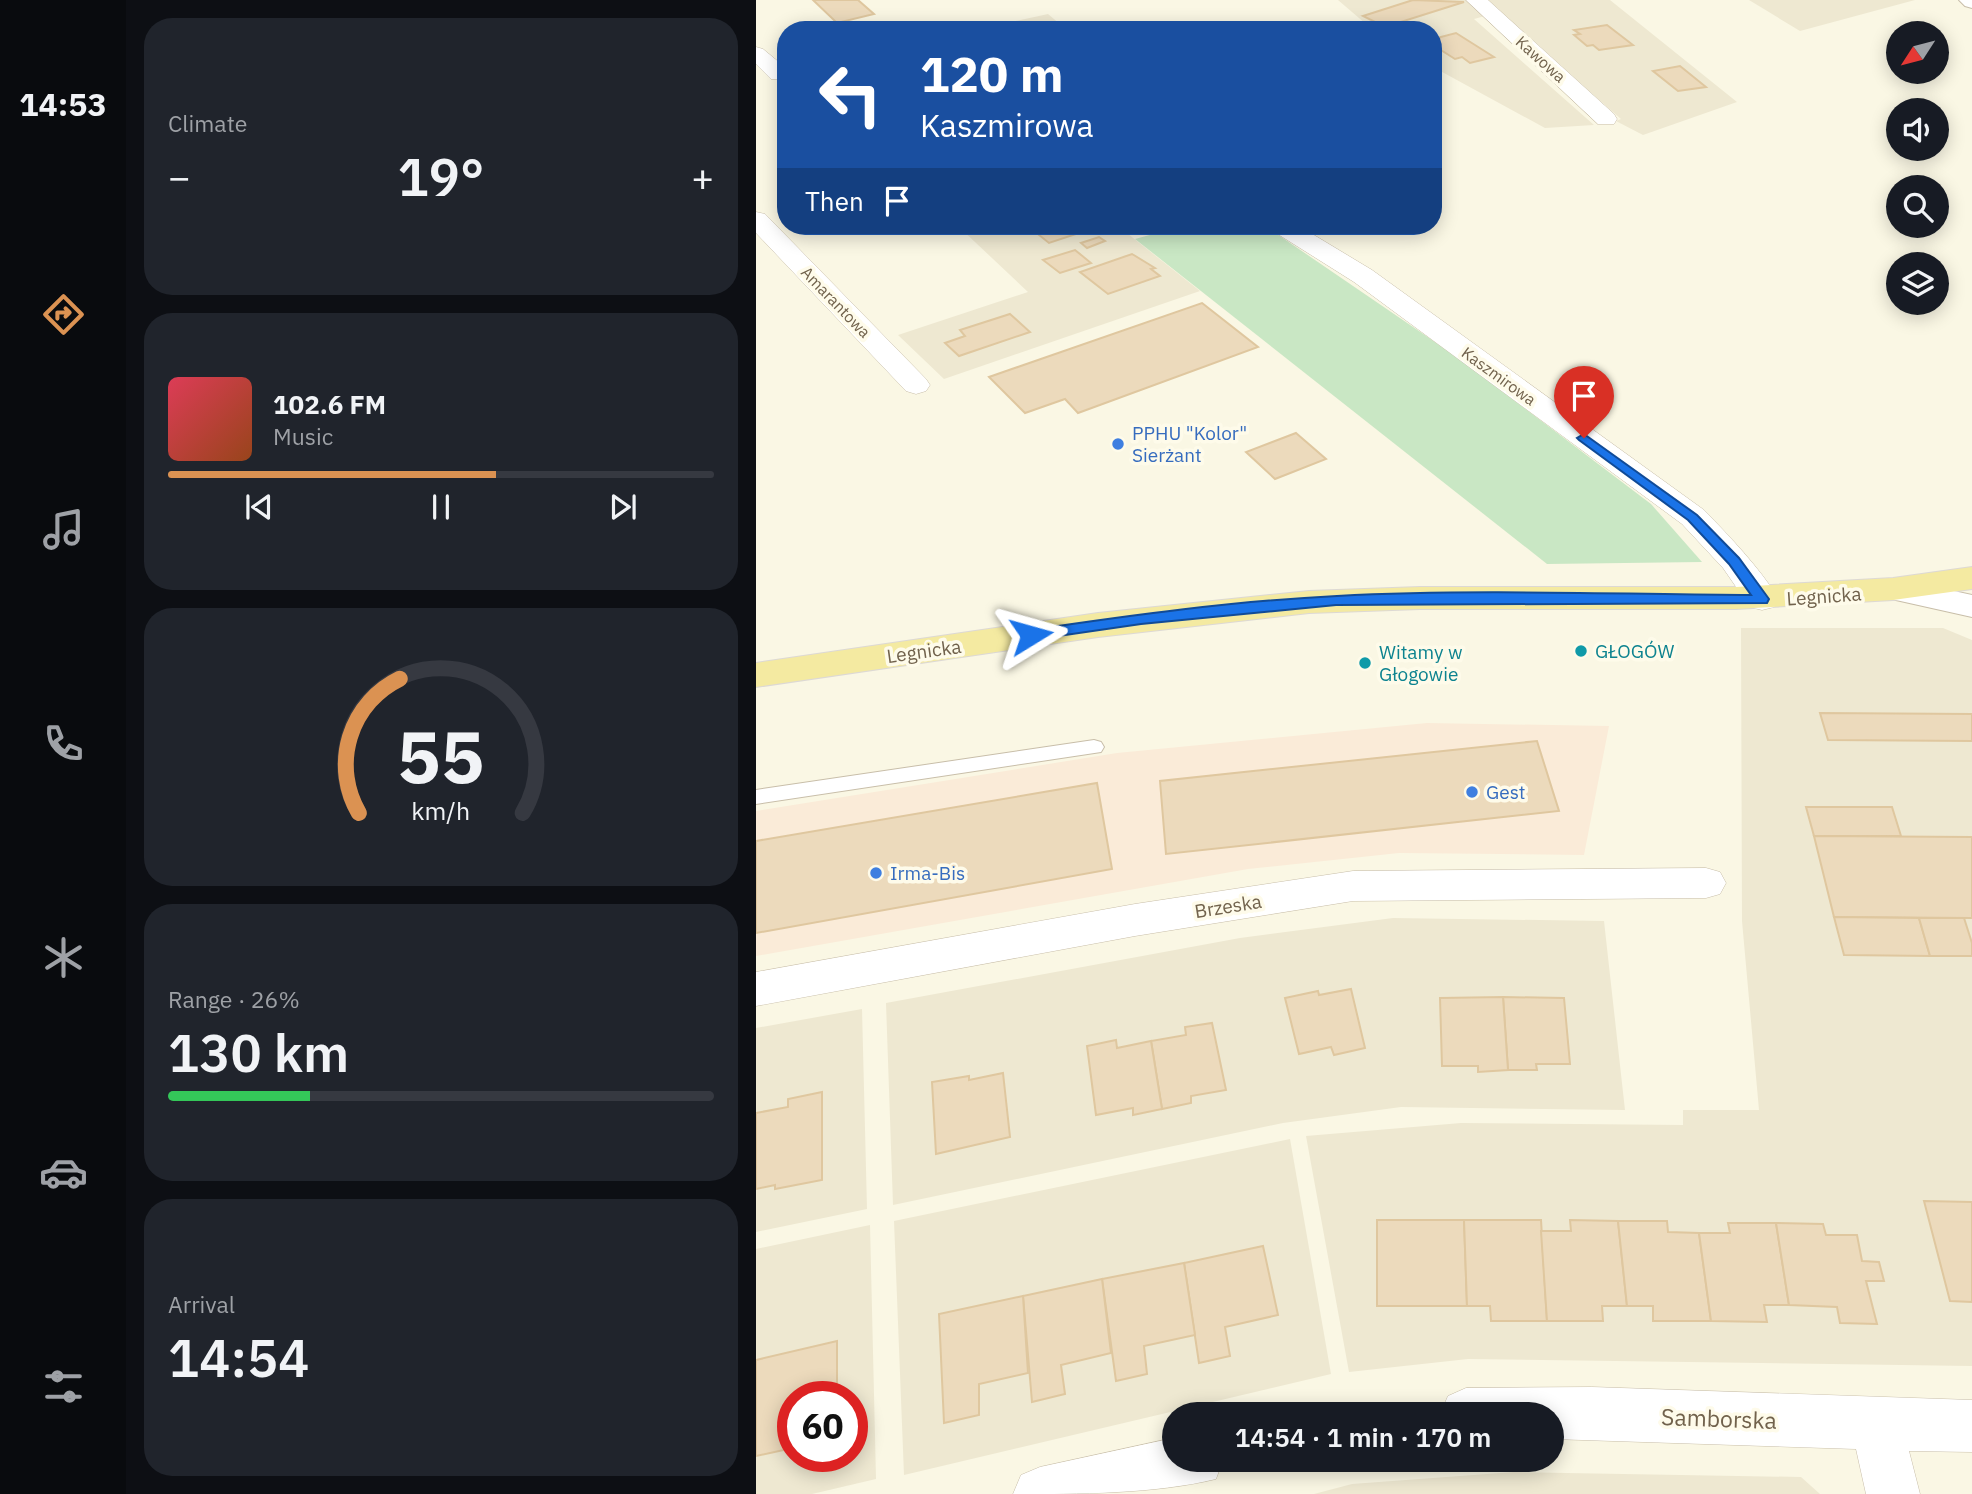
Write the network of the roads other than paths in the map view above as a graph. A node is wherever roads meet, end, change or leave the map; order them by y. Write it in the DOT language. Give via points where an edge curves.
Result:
graph roads {
  1 [pos="1476,0"];
  2 [pos="756,53"];
  3 [pos="777,70"];
  4 [pos="777,75"];
  5 [pos="756,80"];
  6 [pos="1606,119"];
  7 [pos="756,219"];
  8 [pos="1297,235"];
  9 [pos="916,385"];
  10 [pos="1972,578"];
  11 [pos="1899,590"];
  12 [pos="1762,599"];
  13 [pos="1972,606"];
  14 [pos="756,675"];
  15 [pos="1094,747"];
  16 [pos="756,797"];
  17 [pos="1706,883"];
  18 [pos="756,989"];
  19 [pos="1564,1413"];
  20 [pos="1877,1424"];
  21 [pos="1972,1426"];
  22 [pos="1162,1468"];
  23 [pos="1040,1494"];
  24 [pos="1894,1494"];
  1 -- 6 [label="street, Kawowa"];
  2 -- 3 [label="street"];
  4 -- 5 [label="street"];
  7 -- 9 [label="street, Amarantowa"];
  8 -- 12 [label="street, Kaszmirowa" via="1363,276 1693,517"];
  10 -- 11 [label="main road, Legnicka"];
  11 -- 12 [label="main road, Legnicka"];
  11 -- 13 [label="street"];
  12 -- 14 [label="main road, Legnicka" via="1336,600 1141,619"];
  15 -- 16 [label="lane"];
  17 -- 18 [label="street, Brzeska" via="1353,886 1135,920"];
  19 -- 20 [label="street, Samborska"];
  20 -- 21 [label="street, Samborska"];
  20 -- 24 [label="street"];
  22 -- 23 [label="street"];
}
